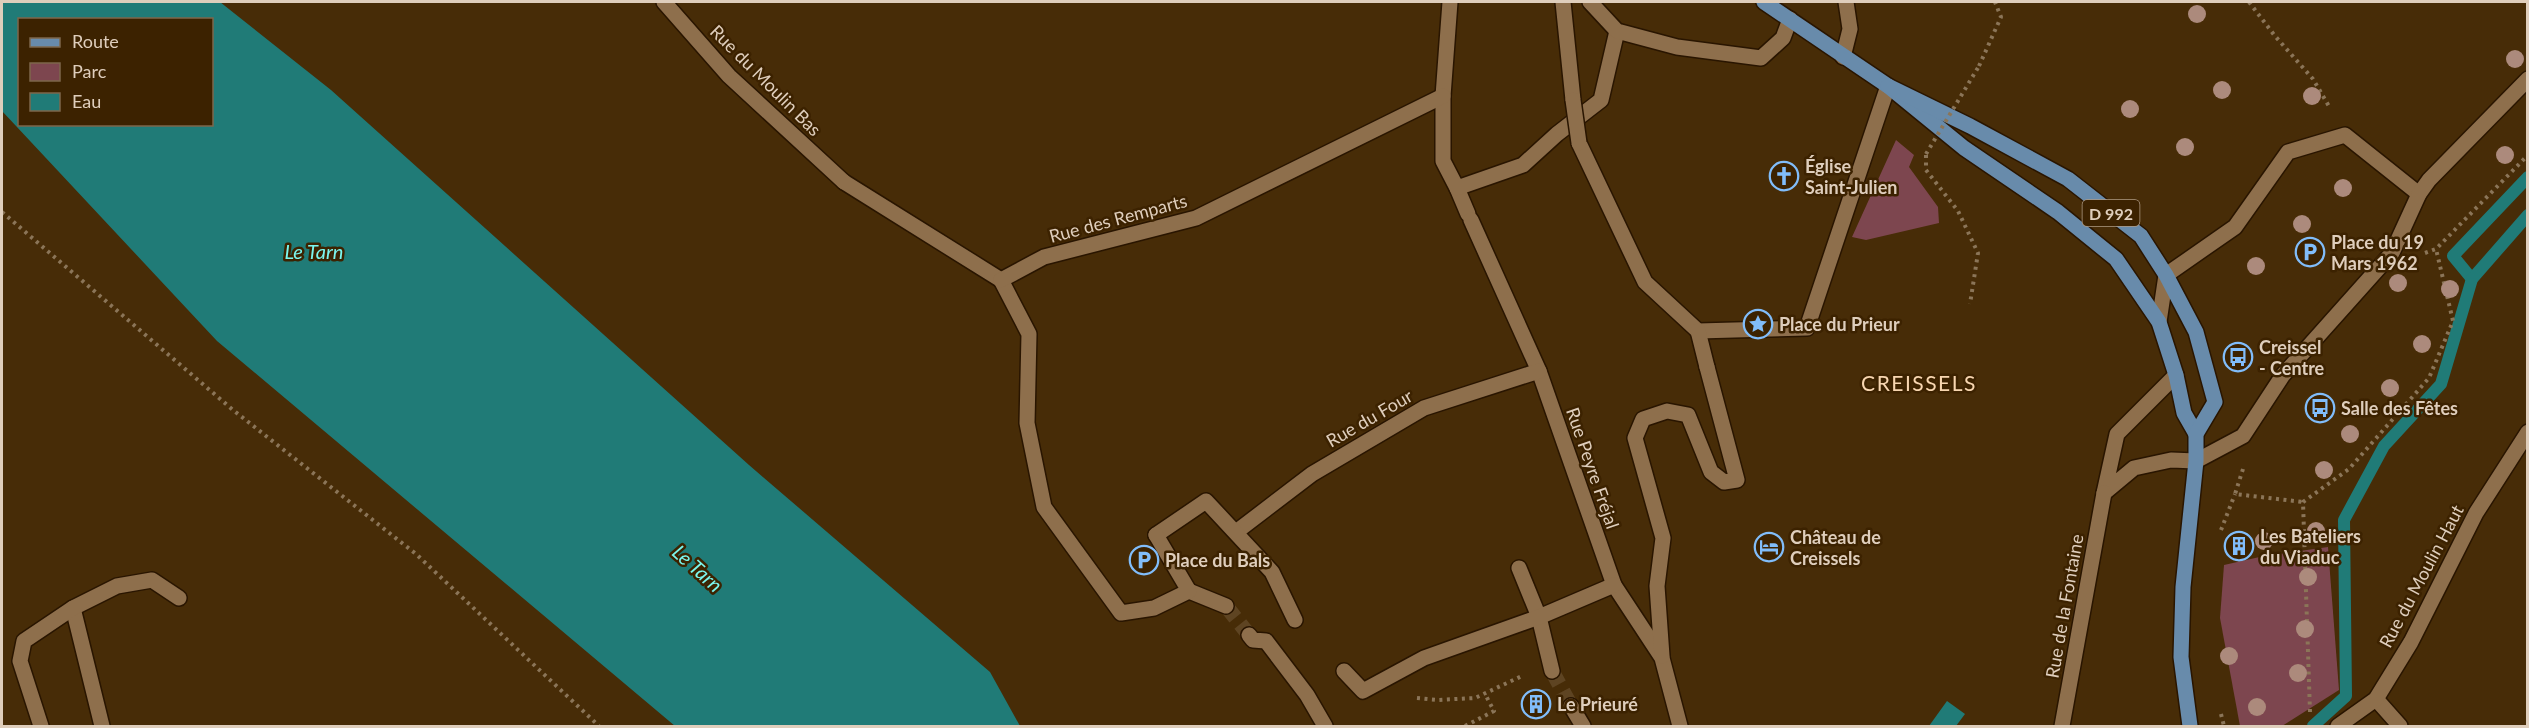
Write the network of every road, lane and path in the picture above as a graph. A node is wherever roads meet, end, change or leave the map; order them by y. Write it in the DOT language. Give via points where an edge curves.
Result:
graph roads {
  1 [pos="664,2"];
  2 [pos="1450,2"];
  3 [pos="1563,2"];
  4 [pos="1590,2"];
  5 [pos="1764,2"];
  6 [pos="1846,2"];
  7 [pos="1995,2"];
  8 [pos="2249,2"];
  9 [pos="1790,19"];
  10 [pos="1617,32"];
  11 [pos="1844,57"];
  12 [pos="2528,79"];
  13 [pos="1888,86"];
  14 [pos="1443,96"];
  15 [pos="2345,135"];
  16 [pos="2528,155"];
  17 [pos="1457,188"];
  18 [pos="2419,194"];
  19 [pos="2,212"];
  20 [pos="2166,275"];
  21 [pos="1001,280"];
  22 [pos="1970,304"];
  23 [pos="2159,322"];
  24 [pos="1698,331"];
  25 [pos="1539,371"];
  26 [pos="2176,375"];
  27 [pos="2528,432"];
  28 [pos="2196,434"];
  29 [pos="2243,436"];
  30 [pos="2196,461"];
  31 [pos="2104,493"];
  32 [pos="2235,494"];
  33 [pos="2303,502"];
  34 [pos="1236,532"];
  35 [pos="2220,533"];
  36 [pos="1519,568"];
  37 [pos="1614,585"];
  38 [pos="1189,591"];
  39 [pos="179,598"];
  40 [pos="1226,606"];
  41 [pos="73,608"];
  42 [pos="1539,617"];
  43 [pos="1295,620"];
  44 [pos="1249,635"];
  45 [pos="1662,657"];
  46 [pos="1551,667"];
  47 [pos="1344,671"];
  48 [pos="1485,694"];
  49 [pos="1415,697"];
  50 [pos="2376,699"];
  51 [pos="1571,706"];
  52 [pos="2216,716"];
  53 [pos="2309,717"];
  54 [pos="41,726"];
  55 [pos="102,726"];
  56 [pos="599,726"];
  57 [pos="1325,726"];
  58 [pos="1465,726"];
  59 [pos="1583,726"];
  60 [pos="1680,726"];
  61 [pos="2062,726"];
  62 [pos="2190,726"];
  63 [pos="2218,726"];
  64 [pos="2338,726"];
  65 [pos="2400,726"];
  1 -- 21 [label="street, Rue du Moulin Bas" via="729,76 844,183"];
  2 -- 14 [label="street, Rue Peyre Fréjal"];
  3 -- 24 [label="street, bridge" via="1579,143 1645,282"];
  4 -- 10 [label="street"];
  5 -- 9 [label="main road, D 992"];
  6 -- 11 [label="street" via="1850,29"];
  7 -- 22 [label="path, bridge" via="2001,17 1979,66 1926,154 1926,170 1958,211 1978,253"];
  8 -- 15 [label="path" via="2313,79"];
  9 -- 10 [label="street" via="1783,38 1761,58 1677,47"];
  9 -- 11 [label="main road, D 992"];
  10 -- 17 [label="street" via="1601,100 1523,165"];
  11 -- 13 [label="main road, D 992"];
  12 -- 18 [label="street"];
  13 -- 20 [label="main road, D 992" via="2068,179 2141,236"];
  13 -- 23 [label="main road, D 992" via="1964,148 2058,212 2116,259"];
  13 -- 24 [label="street" via="1807,328"];
  14 -- 17 [label="street, Rue Peyre Fréjal" via="1443,161"];
  14 -- 21 [label="street, Rue des Remparts" via="1196,218 1044,257"];
  15 -- 18 [label="street"];
  15 -- 20 [label="street" via="2288,152 2235,227"];
  16 -- 33 [label="path" via="2436,249 2453,321 2429,378 2349,469"];
  17 -- 25 [label="street, Rue Peyre Fréjal"];
  18 -- 29 [label="street" via="2392,253 2283,375"];
  19 -- 56 [label="path" via="233,410 416,554"];
  20 -- 23 [label="street"];
  20 -- 28 [label="main road, D 992" via="2196,332 2215,402"];
  21 -- 38 [label="street" via="1029,334 1028,423 1044,507 1121,613 1154,608"];
  23 -- 26 [label="main road, D 992"];
  24 -- 45 [label="street" via="1737,480 1724,482 1711,472 1688,415 1667,411 1643,419 1635,438 1663,538 1657,586"];
  25 -- 34 [label="street, Rue du Four" via="1424,408 1312,474"];
  25 -- 37 [label="street, Rue Peyre Fréjal"];
  26 -- 28 [label="main road, D 992" via="2184,413"];
  26 -- 31 [label="street, Rue de la Fontaine" via="2117,434"];
  27 -- 50 [label="street, Rue du Moulin Haut" via="2476,513 2411,642"];
  28 -- 30 [label="main road, D 992"];
  29 -- 30 [label="street"];
  29 -- 32 [label="path" via="2244,472"];
  30 -- 31 [label="street" via="2171,460 2134,468"];
  30 -- 62 [label="main road, D 992" via="2182,606 2181,657"];
  31 -- 61 [label="street, Rue de la Fontaine"];
  32 -- 33 [label="path"];
  32 -- 35 [label="path"];
  33 -- 53 [label="path"];
  34 -- 38 [label="street" via="1206,501 1156,535"];
  34 -- 43 [label="street" via="1272,572"];
  36 -- 42 [label="street"];
  37 -- 42 [label="street"];
  37 -- 45 [label="street, Rue Peyre Fréjal"];
  38 -- 40 [label="street"];
  39 -- 41 [label="street" via="152,580 117,586"];
  41 -- 54 [label="street" via="24,641 20,661"];
  41 -- 55 [label="street"];
  42 -- 46 [label="street"];
  42 -- 47 [label="street" via="1424,658 1363,691"];
  44 -- 57 [label="street" via="1254,640 1266,641"];
  45 -- 60 [label="street, Rue Peyre Fréjal"];
  46 -- 48 [label="path"];
  48 -- 49 [label="path" via="1438,700"];
  48 -- 58 [label="path" via="1494,711"];
  50 -- 64 [label="street, Rue du Moulin Haut"];
  50 -- 65 [label="street"];
  51 -- 59 [label="street"];
  52 -- 63 [label="path"];
}
